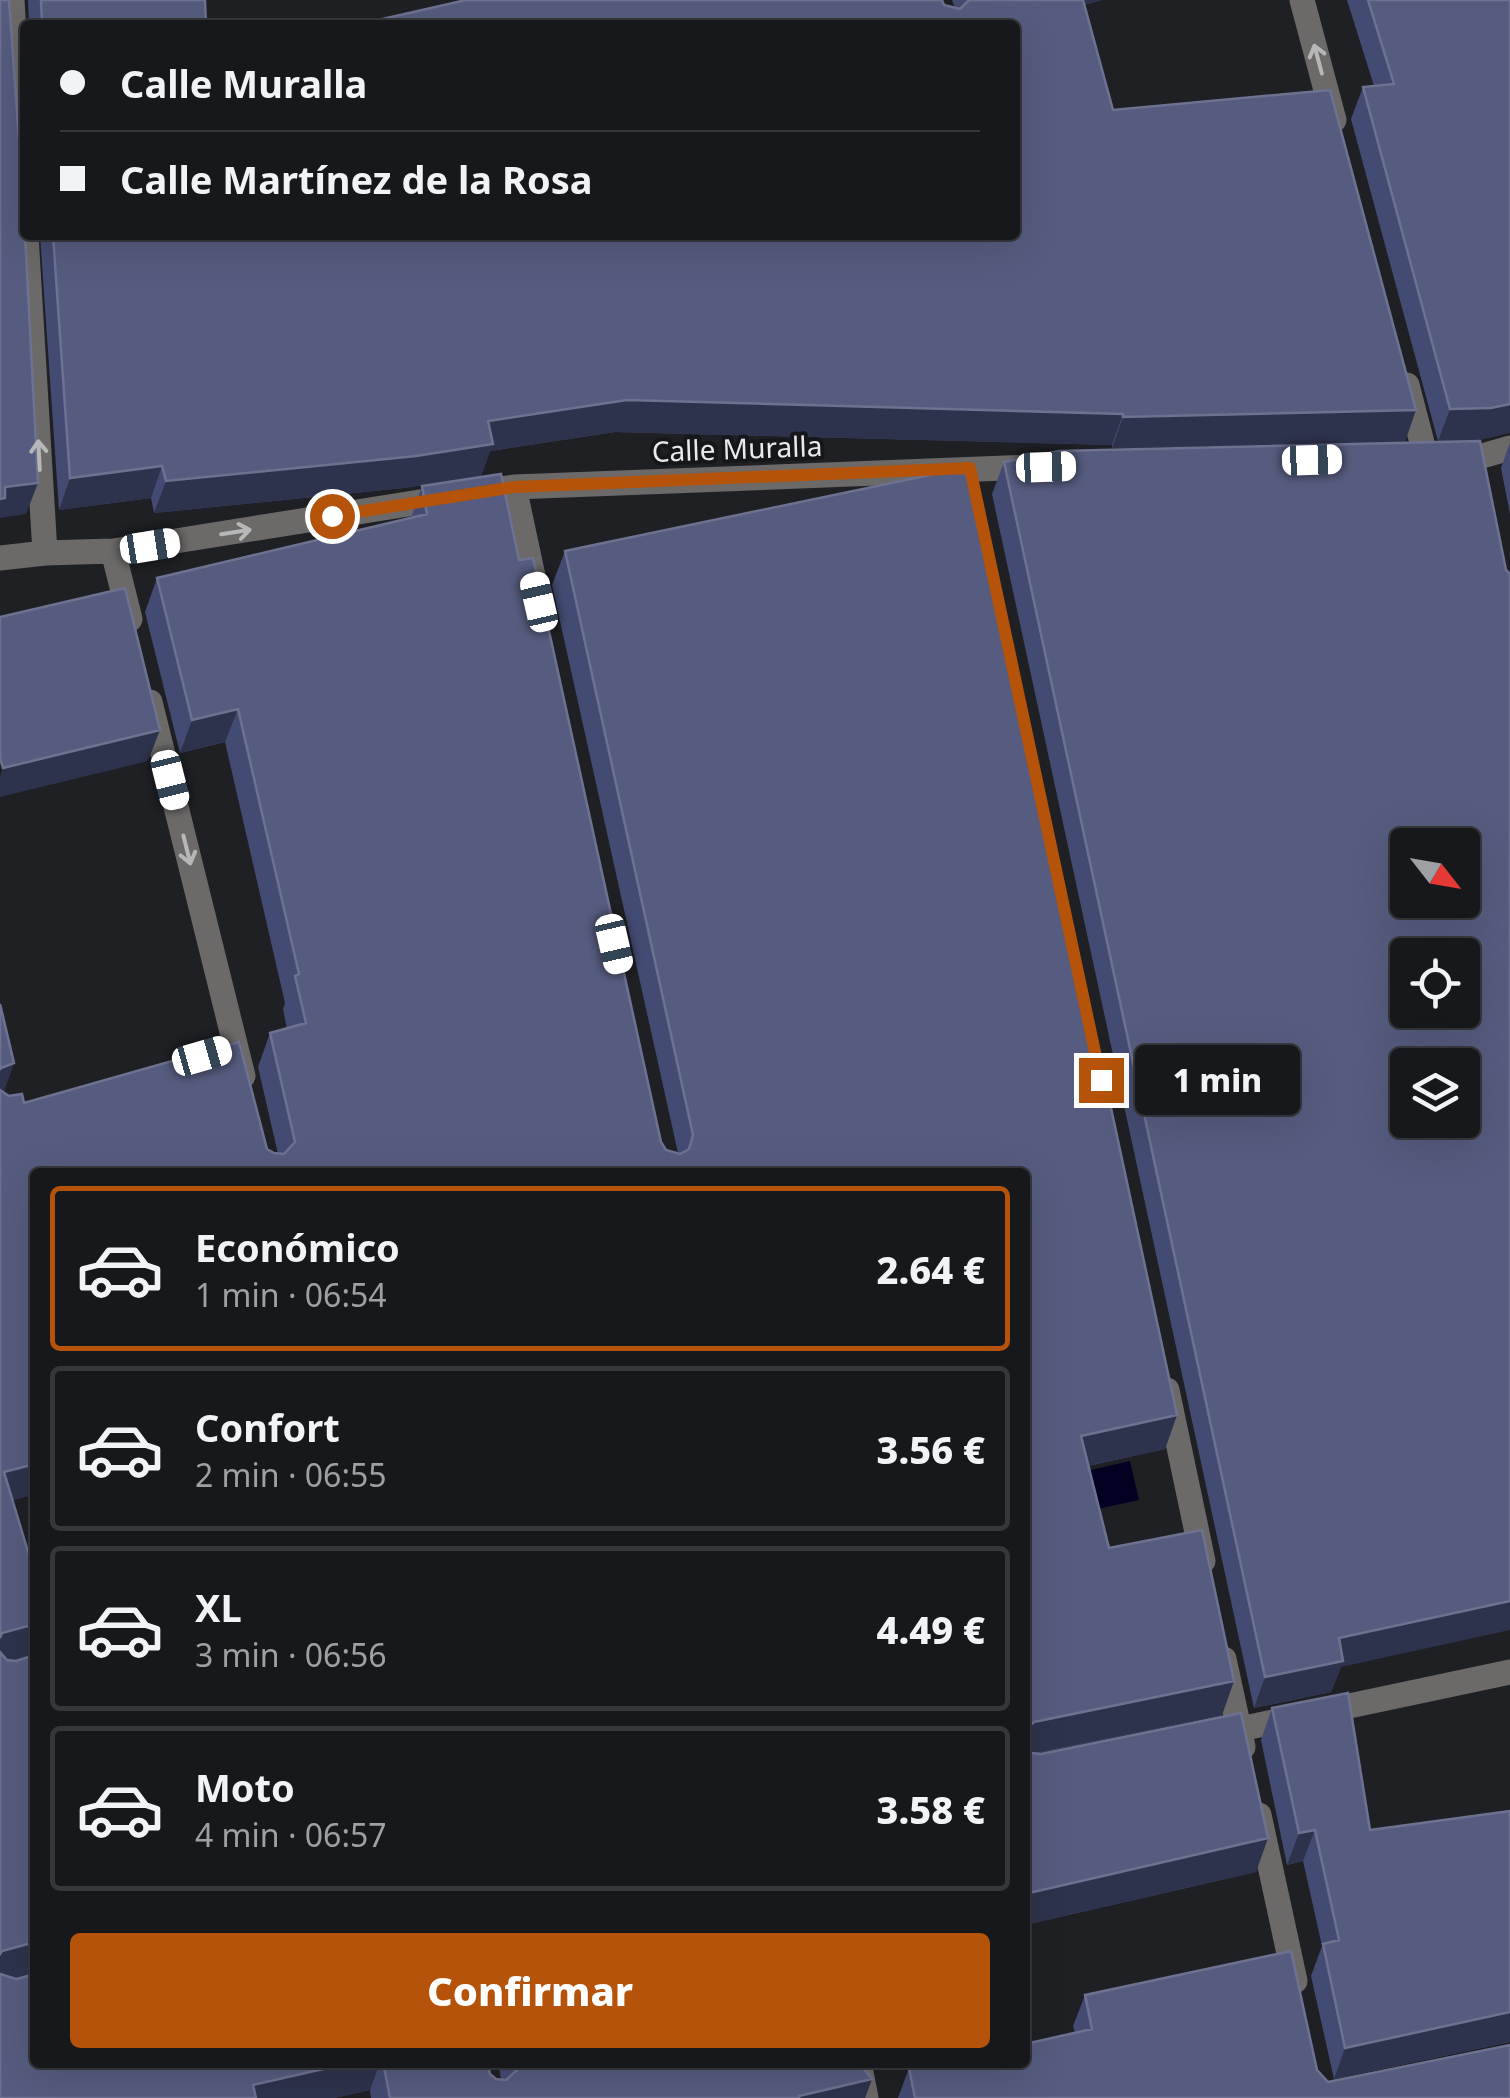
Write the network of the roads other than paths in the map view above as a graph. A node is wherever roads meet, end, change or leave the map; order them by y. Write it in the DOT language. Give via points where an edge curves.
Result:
graph roads {
  1 [pos="12,0"];
  2 [pos="1302,0"];
  3 [pos="20,134"];
  4 [pos="1343,152"];
  5 [pos="26,240"];
  6 [pos="1400,362"];
  7 [pos="1510,448"];
  8 [pos="1050,466"];
  9 [pos="514,487"];
  10 [pos="113,551"];
  11 [pos="46,552"];
  12 [pos="0,558"];
  13 [pos="543,620"];
  14 [pos="137,647"];
  15 [pos="146,685"];
  16 [pos="249,1101"];
  17 [pos="1161,1361"];
  18 [pos="1210,1594"];
  19 [pos="1219,1632"];
  20 [pos="1510,1672"];
  21 [pos="1240,1730"];
  22 [pos="1200,1737"];
  23 [pos="1300,2001"];
  24 [pos="860,2068"];
  25 [pos="866,2098"];
  1 -- 3 [label="street"];
  4 -- 2 [label="street, one-way"];
  11 -- 5 [label="street, one-way"];
  6 -- 7 [label="street" via="1416,458 1484,465"];
  8 -- 9 [label="street, Calle Muralla" via="972,478"];
  10 -- 9 [label="street, Calle Muralla, one-way"];
  9 -- 13 [label="street"];
  10 -- 11 [label="street, Calle Muralla"];
  10 -- 14 [label="street"];
  11 -- 12 [label="street, Calle Muralla"];
  15 -- 16 [label="street, one-way" via="226,1050"];
  17 -- 18 [label="street"];
  19 -- 21 [label="street"];
  20 -- 21 [label="street"];
  21 -- 22 [label="street"];
  21 -- 23 [label="street"];
  24 -- 25 [label="street"];
}
